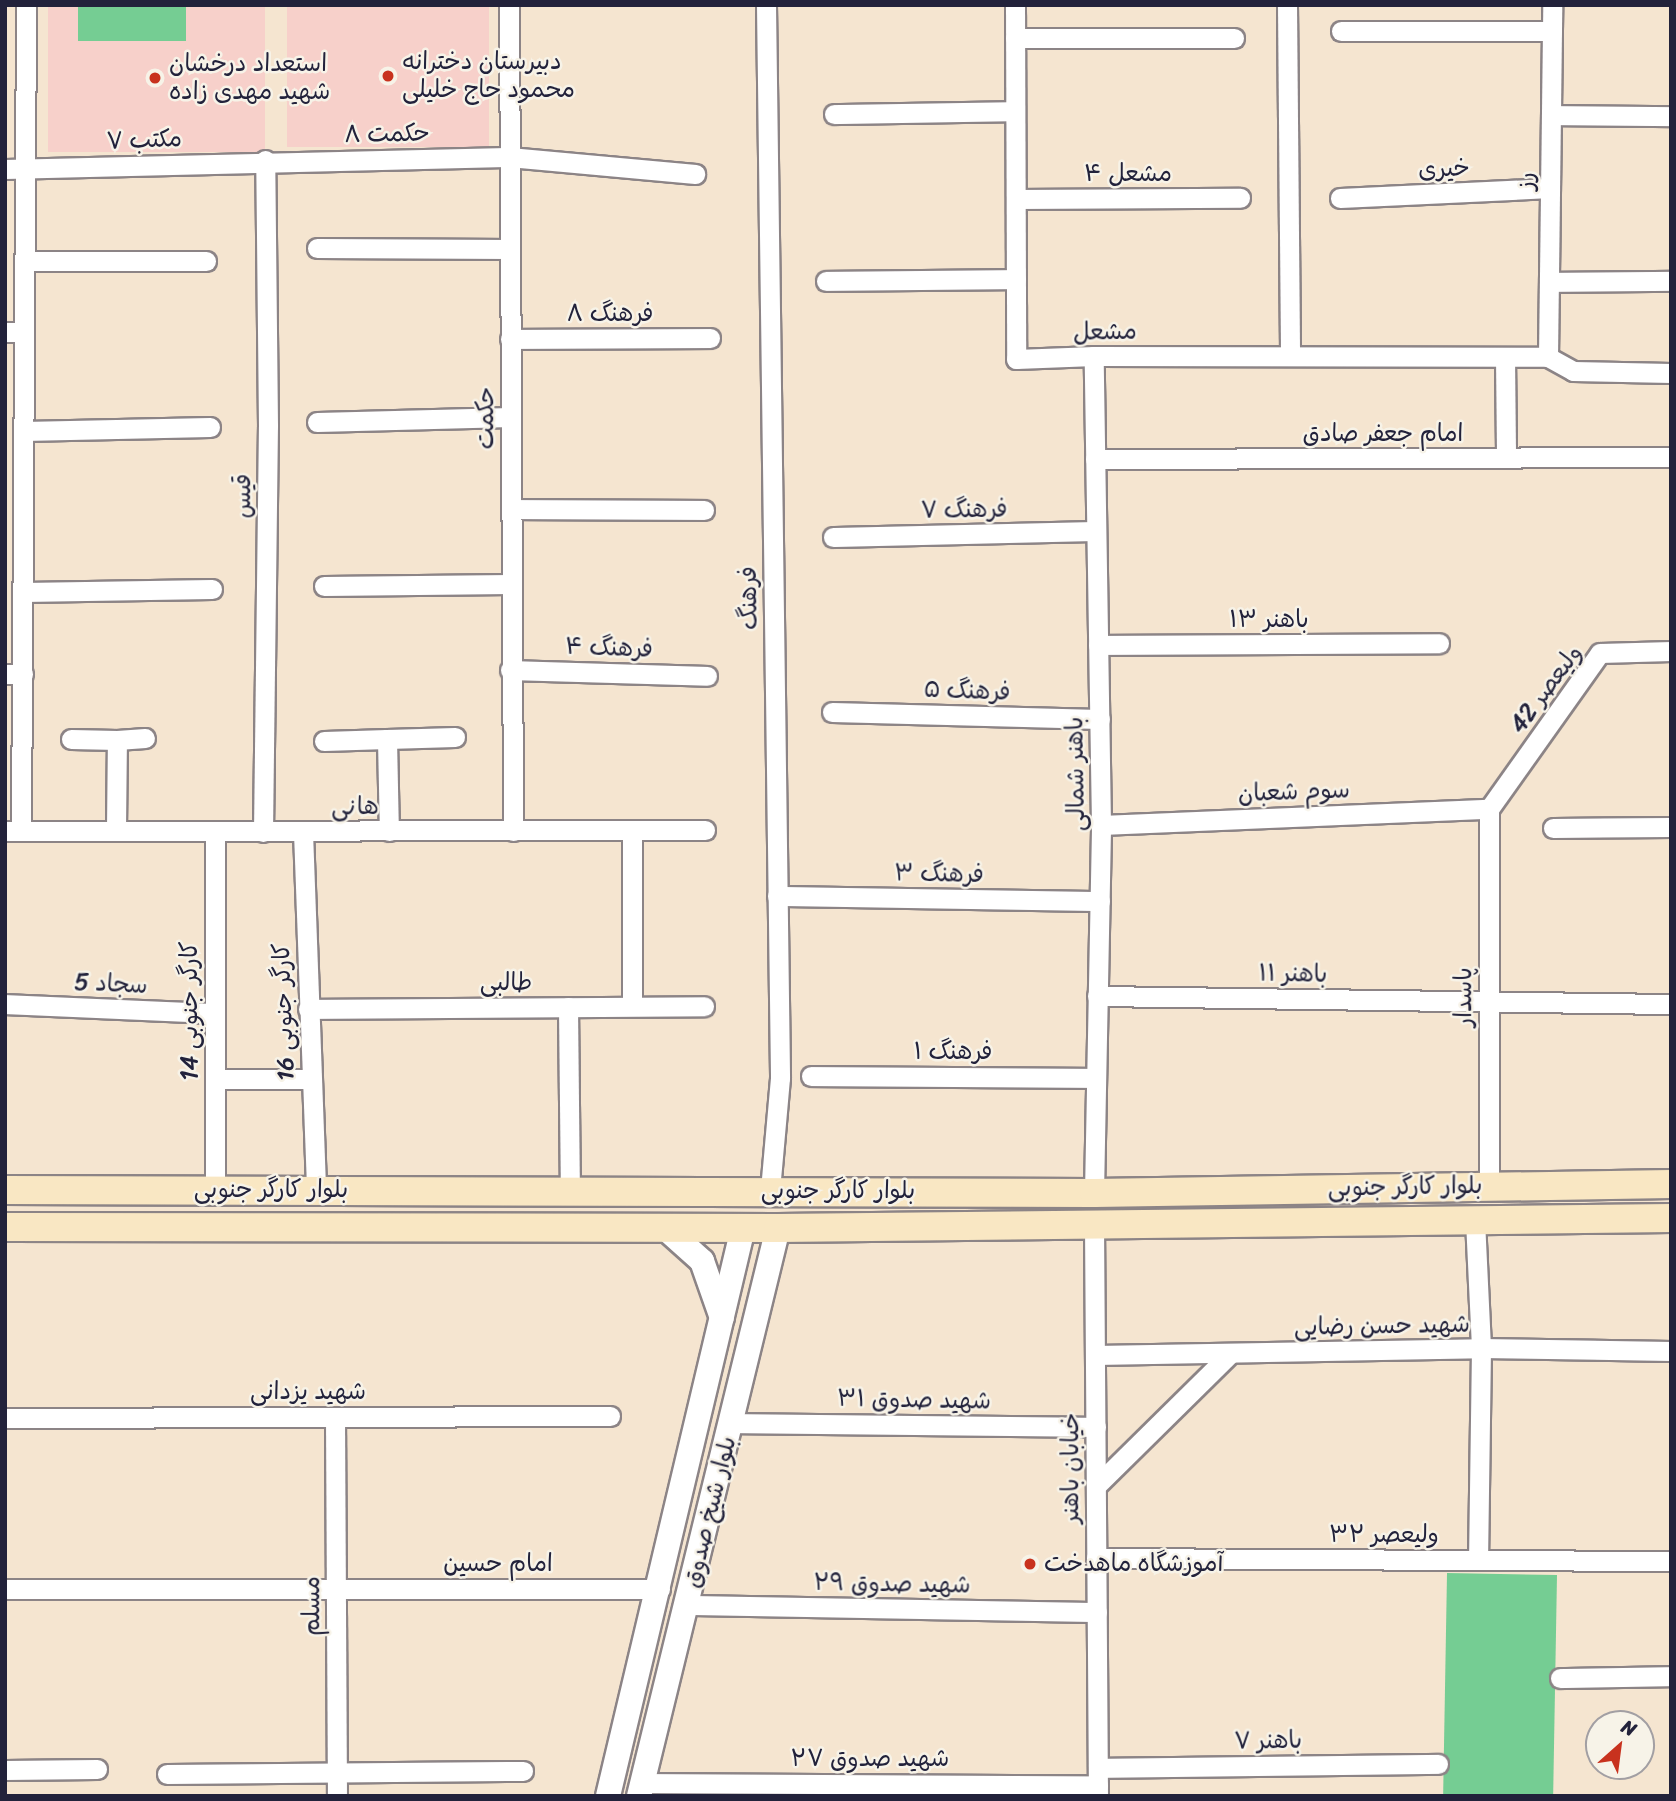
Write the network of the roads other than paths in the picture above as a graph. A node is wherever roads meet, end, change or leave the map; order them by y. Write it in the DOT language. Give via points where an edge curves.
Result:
graph roads {
  1 [pos="26,5"];
  2 [pos="509,5"];
  3 [pos="766,5"];
  4 [pos="1015,5"];
  5 [pos="1287,5"];
  6 [pos="1552,5"];
  7 [pos="1552,31"];
  8 [pos="1341,32"];
  9 [pos="1015,38"];
  10 [pos="1234,38"];
  11 [pos="1015,111"];
  12 [pos="834,114"];
  13 [pos="1551,115"];
  14 [pos="1671,116"];
  15 [pos="509,157"];
  16 [pos="265,160"];
  17 [pos="15,169"];
  18 [pos="695,174"];
  19 [pos="1550,188"];
  20 [pos="1240,198"];
  21 [pos="1340,198"];
  22 [pos="1016,199"];
  23 [pos="317,248"];
  24 [pos="510,249"];
  25 [pos="24,261"];
  26 [pos="206,261"];
  27 [pos="1016,279"];
  28 [pos="826,281"];
  29 [pos="1671,281"];
  30 [pos="1549,282"];
  31 [pos="14,332"];
  32 [pos="710,338"];
  33 [pos="510,339"];
  34 [pos="1094,356"];
  35 [pos="1290,356"];
  36 [pos="1505,357"];
  37 [pos="1548,357"];
  38 [pos="1671,373"];
  39 [pos="511,417"];
  40 [pos="317,422"];
  41 [pos="210,427"];
  42 [pos="23,431"];
  43 [pos="1671,457"];
  44 [pos="1506,458"];
  45 [pos="1095,459"];
  46 [pos="14,504"];
  47 [pos="511,509"];
  48 [pos="704,510"];
  49 [pos="1096,531"];
  50 [pos="833,537"];
  51 [pos="512,584"];
  52 [pos="324,586"];
  53 [pos="212,589"];
  54 [pos="23,592"];
  55 [pos="1439,643"];
  56 [pos="1098,645"];
  57 [pos="1671,651"];
  58 [pos="510,670"];
  59 [pos="14,674"];
  60 [pos="707,676"];
  61 [pos="832,712"];
  62 [pos="1100,719"];
  63 [pos="455,737"];
  64 [pos="145,738"];
  65 [pos="71,739"];
  66 [pos="387,739"];
  67 [pos="117,740"];
  68 [pos="324,741"];
  69 [pos="1489,809"];
  70 [pos="1101,825"];
  71 [pos="1553,828"];
  72 [pos="1671,828"];
  73 [pos="116,829"];
  74 [pos="705,830"];
  75 [pos="13,831"];
  76 [pos="215,831"];
  77 [pos="389,831"];
  78 [pos="513,831"];
  79 [pos="632,831"];
  80 [pos="263,832"];
  81 [pos="303,832"];
  82 [pos="777,896"];
  83 [pos="1100,901"];
  84 [pos="1097,996"];
  85 [pos="1488,1002"];
  86 [pos="5,1003"];
  87 [pos="1671,1004"];
  88 [pos="632,1006"];
  89 [pos="704,1006"];
  90 [pos="568,1007"];
  91 [pos="308,1009"];
  92 [pos="214,1013"];
  93 [pos="811,1076"];
  94 [pos="1096,1078"];
  95 [pos="215,1079"];
  96 [pos="311,1079"];
  97 [pos="1671,1184"];
  98 [pos="1489,1185"];
  99 [pos="5,1190"];
  100 [pos="215,1190"];
  101 [pos="316,1190"];
  102 [pos="570,1190"];
  103 [pos="770,1190"];
  104 [pos="1146,1192"];
  105 [pos="1094,1193"];
  106 [pos="1671,1218"];
  107 [pos="1475,1220"];
  108 [pos="1094,1223"];
  109 [pos="1140,1223"];
  110 [pos="5,1227"];
  111 [pos="664,1227"];
  112 [pos="743,1228"];
  113 [pos="778,1228"];
  114 [pos="723,1319"];
  115 [pos="1481,1348"];
  116 [pos="1671,1350"];
  117 [pos="1230,1354"];
  118 [pos="1095,1355"];
  119 [pos="335,1416"];
  120 [pos="610,1416"];
  121 [pos="5,1418"];
  122 [pos="732,1423"];
  123 [pos="1096,1427"];
  124 [pos="1097,1485"];
  125 [pos="1096,1558"];
  126 [pos="1478,1560"];
  127 [pos="1671,1562"];
  128 [pos="5,1589"];
  129 [pos="336,1589"];
  130 [pos="660,1589"];
  131 [pos="687,1605"];
  132 [pos="1097,1612"];
  133 [pos="1671,1676"];
  134 [pos="1559,1678"];
  135 [pos="1438,1764"];
  136 [pos="97,1769"];
  137 [pos="5,1770"];
  138 [pos="523,1771"];
  139 [pos="167,1774"];
  140 [pos="337,1776"];
  141 [pos="1098,1783"];
  142 [pos="641,1789"];
  143 [pos="337,1796"];
  144 [pos="608,1796"];
  1 -- 17 [label="street"];
  2 -- 15 [label="street, حکمت"];
  3 -- 82 [label="street, فرهنگ"];
  4 -- 9 [label="street, مشعل"];
  5 -- 35 [label="street"];
  6 -- 7 [label="street, رز"];
  7 -- 8 [label="street"];
  7 -- 13 [label="street, رز"];
  9 -- 10 [label="street"];
  9 -- 11 [label="street, مشعل"];
  11 -- 12 [label="street"];
  11 -- 22 [label="street, مشعل"];
  13 -- 14 [label="street"];
  13 -- 19 [label="street, رز"];
  15 -- 16 [label="street, حکمت ۸"];
  15 -- 18 [label="street, حکمت ۸"];
  15 -- 24 [label="street, حکمت"];
  16 -- 17 [label="street, مکتب ۷"];
  16 -- 80 [label="street, قیس" via="268,439"];
  17 -- 25 [label="street"];
  19 -- 21 [label="street, خیری"];
  19 -- 30 [label="street, رز"];
  20 -- 22 [label="street, مشعل ۴"];
  22 -- 27 [label="street, مشعل"];
  23 -- 24 [label="street"];
  24 -- 33 [label="street, حکمت"];
  25 -- 26 [label="street"];
  25 -- 31 [label="street"];
  27 -- 28 [label="street"];
  27 -- 34 [label="street, مشعل" via="1016,359"];
  29 -- 30 [label="street"];
  30 -- 37 [label="street, رز"];
  31 -- 42 [label="street"];
  32 -- 33 [label="street, فرهنگ ۸"];
  33 -- 39 [label="street, حکمت"];
  34 -- 35 [label="street, مشعل"];
  34 -- 45 [label="street, باهنر شمالی"];
  35 -- 36 [label="street, مشعل"];
  36 -- 37 [label="street, مشعل"];
  36 -- 44 [label="street"];
  37 -- 38 [label="street" via="1573,371"];
  39 -- 40 [label="street"];
  39 -- 47 [label="street, حکمت"];
  41 -- 42 [label="street"];
  42 -- 46 [label="street"];
  43 -- 44 [label="street, امام جعفر صادق"];
  44 -- 45 [label="street, امام جعفر صادق"];
  45 -- 49 [label="street, باهنر شمالی"];
  46 -- 54 [label="street"];
  47 -- 48 [label="street"];
  47 -- 51 [label="street, حکمت"];
  49 -- 50 [label="street, فرهنگ ۷"];
  49 -- 56 [label="street, باهنر شمالی"];
  51 -- 52 [label="street"];
  51 -- 58 [label="street, حکمت"];
  53 -- 54 [label="street"];
  54 -- 59 [label="street"];
  55 -- 56 [label="street, باهنر ۱۳"];
  56 -- 62 [label="street, باهنر شمالی"];
  57 -- 69 [label="street, ولیعصر 42" via="1600,653"];
  58 -- 60 [label="street, فرهنگ ۴"];
  58 -- 78 [label="street, حکمت"];
  59 -- 75 [label="street"];
  61 -- 62 [label="street, فرهنگ ۵"];
  62 -- 70 [label="street, باهنر شمالی"];
  63 -- 66 [label="street"];
  64 -- 67 [label="street"];
  65 -- 67 [label="street"];
  66 -- 68 [label="street"];
  66 -- 77 [label="street"];
  67 -- 73 [label="street"];
  69 -- 70 [label="street, سوم شعبان"];
  69 -- 85 [label="street, پاسدار"];
  70 -- 83 [label="street, باهنر شمالی"];
  71 -- 72 [label="street"];
  73 -- 75 [label="street, هانی"];
  73 -- 76 [label="street, هانی"];
  74 -- 79 [label="street, هانی"];
  76 -- 80 [label="street, هانی"];
  76 -- 92 [label="street, کارگر جنوبی 14"];
  77 -- 78 [label="street, هانی"];
  77 -- 81 [label="street, هانی"];
  78 -- 79 [label="street, هانی"];
  79 -- 88 [label="street"];
  80 -- 81 [label="street, هانی"];
  81 -- 91 [label="street, کارگر جنوبی 16"];
  82 -- 83 [label="street, فرهنگ ۳"];
  82 -- 103 [label="street, فرهنگ" via="780,1078"];
  83 -- 84 [label="street, باهنر شمالی"];
  84 -- 85 [label="street, باهنر ۱۱"];
  84 -- 94 [label="street, باهنر شمالی"];
  85 -- 87 [label="street, باهنر ۱۱"];
  85 -- 98 [label="street, پاسدار"];
  86 -- 92 [label="street, سجاد 5"];
  88 -- 89 [label="street, طالبی"];
  88 -- 90 [label="street, طالبی"];
  90 -- 91 [label="street, طالبی"];
  90 -- 102 [label="street"];
  91 -- 96 [label="street, کارگر جنوبی 16"];
  92 -- 95 [label="street, کارگر جنوبی 14"];
  93 -- 94 [label="street, فرهنگ ۱"];
  94 -- 105 [label="street, باهنر شمالی"];
  95 -- 96 [label="street"];
  95 -- 100 [label="street, کارگر جنوبی 14"];
  96 -- 101 [label="street, کارگر جنوبی 16"];
  97 -- 98 [label="main road, بلوار کارگر جنوبی"];
  98 -- 104 [label="main road, بلوار کارگر جنوبی"];
  99 -- 100 [label="main road, بلوار کارگر جنوبی"];
  100 -- 101 [label="main road, بلوار کارگر جنوبی"];
  101 -- 102 [label="main road, بلوار کارگر جنوبی"];
  102 -- 103 [label="main road, بلوار کارگر جنوبی"];
  103 -- 105 [label="main road, بلوار کارگر جنوبی"];
  103 -- 112 [label="main road"];
  103 -- 113 [label="main road"];
  104 -- 105 [label="main road, بلوار کارگر جنوبی"];
  104 -- 109 [label="main road" via="1132,1214"];
  105 -- 108 [label="main road"];
  106 -- 107 [label="main road, بلوار کارگر جنوبی"];
  107 -- 109 [label="main road, بلوار کارگر جنوبی"];
  107 -- 115 [label="street"];
  108 -- 109 [label="main road, بلوار کارگر جنوبی"];
  108 -- 113 [label="main road, بلوار کارگر جنوبی"];
  108 -- 118 [label="street, خیابان باهنر"];
  110 -- 111 [label="main road, بلوار کارگر جنوبی"];
  111 -- 112 [label="main road, بلوار کارگر جنوبی"];
  111 -- 114 [label="street" via="702,1261"];
  112 -- 113 [label="main road, بلوار کارگر جنوبی"];
  112 -- 114 [label="street, بلوار شیخ صدوق"];
  113 -- 122 [label="street, بلوار شیخ صدوق"];
  114 -- 130 [label="street, بلوار شیخ صدوق"];
  115 -- 116 [label="street, شهید حسن رضایی"];
  115 -- 117 [label="street, شهید حسن رضایی"];
  115 -- 126 [label="street"];
  117 -- 118 [label="street, شهید حسن رضایی"];
  117 -- 124 [label="street"];
  118 -- 123 [label="street, خیابان باهنر"];
  119 -- 120 [label="street, شهید یزدانی"];
  119 -- 121 [label="street, شهید یزدانی"];
  119 -- 129 [label="street, مسلم"];
  122 -- 123 [label="street, شهید صدوق ۳۱"];
  122 -- 131 [label="street, بلوار شیخ صدوق"];
  123 -- 124 [label="street, خیابان باهنر"];
  124 -- 125 [label="street, خیابان باهنر"];
  125 -- 126 [label="street, ولیعصر ۳۲"];
  125 -- 132 [label="street, خیابان باهنر"];
  126 -- 127 [label="street, ولیعصر ۳۲"];
  128 -- 129 [label="street, امام حسین"];
  129 -- 130 [label="street, امام حسین"];
  129 -- 140 [label="street, مسلم"];
  130 -- 144 [label="street, بلوار شیخ صدوق"];
  131 -- 132 [label="street, شهید صدوق ۲۹"];
  131 -- 142 [label="street, بلوار شیخ صدوق"];
  132 -- 141 [label="street, خیابان باهنر"];
  133 -- 134 [label="street"];
  135 -- 141 [label="street, باهنر ۷"];
  136 -- 137 [label="street"];
  138 -- 140 [label="street"];
  139 -- 140 [label="street"];
  140 -- 143 [label="street, مسلم"];
  141 -- 142 [label="street, شهید صدوق ۲۷"];
}
